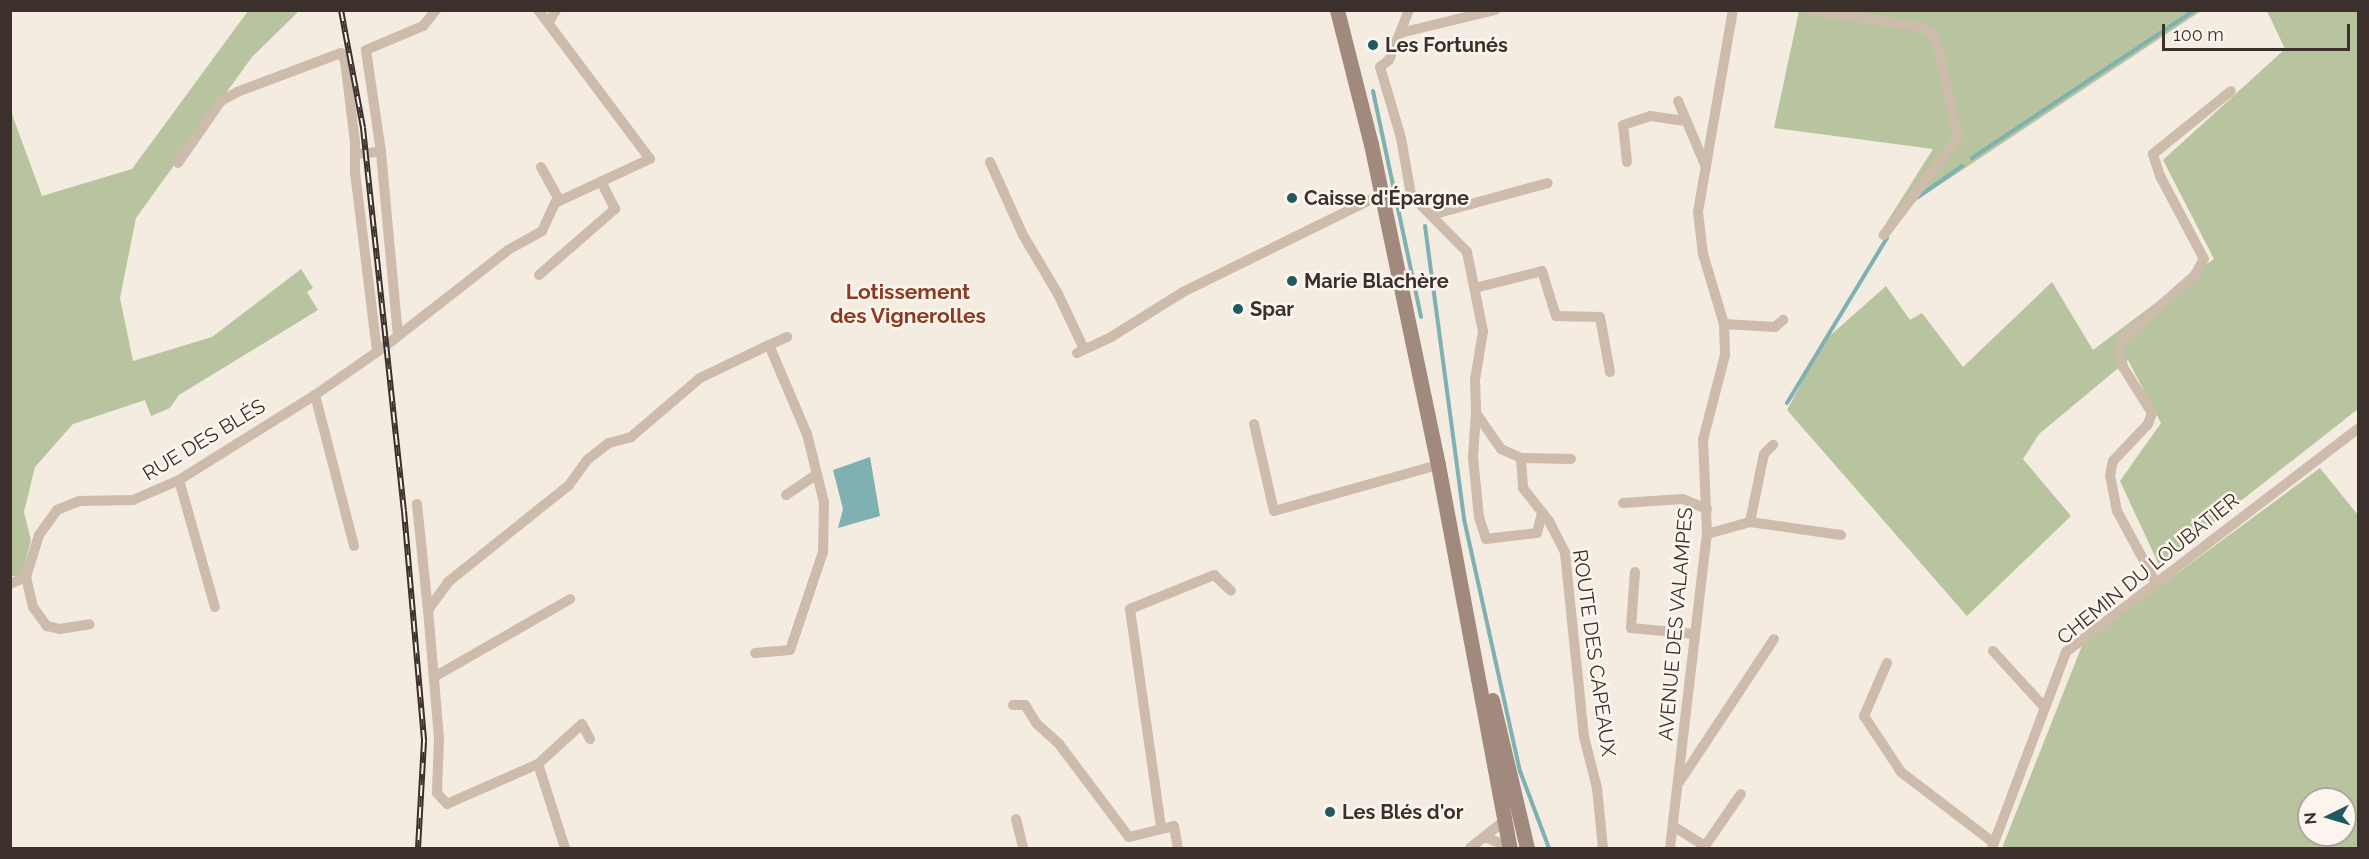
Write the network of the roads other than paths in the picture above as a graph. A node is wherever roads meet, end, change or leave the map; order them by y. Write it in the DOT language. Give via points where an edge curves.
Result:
graph roads {
  1 [pos="436,10"];
  2 [pos="538,10"];
  3 [pos="556,10"];
  4 [pos="1409,10"];
  5 [pos="1495,10"];
  6 [pos="1733,10"];
  7 [pos="1811,10"];
  8 [pos="1339,17"];
  9 [pos="548,23"];
  10 [pos="1400,33"];
  11 [pos="2231,91"];
  12 [pos="1678,101"];
  13 [pos="1686,121"];
  14 [pos="381,152"];
  15 [pos="356,154"];
  16 [pos="990,162"];
  17 [pos="1627,162"];
  18 [pos="178,163"];
  19 [pos="541,167"];
  20 [pos="1706,167"];
  21 [pos="602,181"];
  22 [pos="1548,183"];
  23 [pos="1382,194"];
  24 [pos="559,200"];
  25 [pos="1431,215"];
  26 [pos="1884,235"];
  27 [pos="539,275"];
  28 [pos="1475,288"];
  29 [pos="1783,320"];
  30 [pos="1724,324"];
  31 [pos="398,336"];
  32 [pos="787,337"];
  33 [pos="769,345"];
  34 [pos="377,352"];
  35 [pos="1610,372"];
  36 [pos="315,395"];
  37 [pos="1476,412"];
  38 [pos="1254,424"];
  39 [pos="2358,429"];
  40 [pos="1773,445"];
  41 [pos="1521,458"];
  42 [pos="1571,459"];
  43 [pos="1438,465"];
  44 [pos="817,474"];
  45 [pos="179,480"];
  46 [pos="786,495"];
  47 [pos="1623,503"];
  48 [pos="417,504"];
  49 [pos="1707,509"];
  50 [pos="1542,513"];
  51 [pos="1750,522"];
  52 [pos="1707,534"];
  53 [pos="1841,535"];
  54 [pos="354,546"];
  55 [pos="1635,572"];
  56 [pos="26,577"];
  57 [pos="1461,581"];
  58 [pos="2156,583"];
  59 [pos="13,584"];
  60 [pos="1231,591"];
  61 [pos="570,599"];
  62 [pos="215,607"];
  63 [pos="428,610"];
  64 [pos="90,624"];
  65 [pos="1695,634"];
  66 [pos="1774,639"];
  67 [pos="1993,651"];
  68 [pos="755,653"];
  69 [pos="1887,663"];
  70 [pos="434,677"];
  71 [pos="1013,705"];
  72 [pos="2044,708"];
  73 [pos="590,738"];
  74 [pos="538,764"];
  75 [pos="1679,782"];
  76 [pos="1741,794"];
  77 [pos="1016,819"];
  78 [pos="1504,821"];
  79 [pos="1673,826"];
  80 [pos="1161,827"];
  81 [pos="1488,843"];
  82 [pos="1993,846"];
  83 [pos="1510,848"];
  84 [pos="565,849"];
  85 [pos="1023,849"];
  86 [pos="1178,849"];
  87 [pos="1470,849"];
  88 [pos="1527,849"];
  89 [pos="1603,849"];
  90 [pos="1670,849"];
  1 -- 14 [label="street" via="423,26 366,50"];
  2 -- 9 [label="street"];
  3 -- 9 [label="street"];
  4 -- 10 [label="street"];
  5 -- 10 [label="street"];
  6 -- 20 [label="street, AVENUE DES VALAMPES"];
  7 -- 26 [label="street" via="1922,27 1931,32 1937,44 1958,137"];
  8 -- 23 [label="main road"];
  9 -- 21 [label="street" via="650,159"];
  10 -- 25 [label="street" via="1389,60 1380,67 1401,138 1411,195"];
  11 -- 58 [label="street" via="2153,154 2160,176 2204,259 2195,275 2125,337 2119,350 2123,367 2152,413 2148,424 2113,461 2110,476 2117,511"];
  12 -- 13 [label="street"];
  13 -- 17 [label="street" via="1650,116 1623,125"];
  13 -- 20 [label="street"];
  14 -- 15 [label="street"];
  14 -- 31 [label="street"];
  15 -- 18 [label="street" via="345,61 341,53 335,53 221,101"];
  15 -- 34 [label="street"];
  16 -- 23 [label="street" via="1023,235 1058,294 1080,351 1183,292"];
  19 -- 24 [label="street"];
  20 -- 30 [label="street, AVENUE DES VALAMPES" via="1698,212 1701,243"];
  21 -- 24 [label="street"];
  21 -- 27 [label="street" via="615,209"];
  22 -- 25 [label="street"];
  23 -- 43 [label="main road"];
  24 -- 31 [label="street, RUE DES BLÉS" via="552,206 542,231 508,250"];
  25 -- 28 [label="street" via="1467,252"];
  28 -- 35 [label="street" via="1542,271 1556,316 1600,317"];
  28 -- 37 [label="street" via="1483,331 1475,380"];
  29 -- 30 [label="street" via="1775,327"];
  30 -- 49 [label="street, AVENUE DES VALAMPES" via="1725,355 1703,440"];
  31 -- 34 [label="street, RUE DES BLÉS"];
  32 -- 33 [label="street"];
  33 -- 44 [label="street" via="807,434"];
  33 -- 63 [label="street" via="700,378 630,437 609,443 587,460 569,485 448,582"];
  34 -- 36 [label="street, RUE DES BLÉS"];
  36 -- 45 [label="street, RUE DES BLÉS"];
  36 -- 54 [label="street"];
  37 -- 41 [label="street" via="1501,449"];
  37 -- 50 [label="street" via="1473,457 1479,517 1486,539 1537,533"];
  38 -- 43 [label="street" via="1274,511"];
  39 -- 58 [label="street, CHEMIN DU LOUBATIER"];
  40 -- 51 [label="street" via="1764,454"];
  41 -- 42 [label="street"];
  41 -- 50 [label="street, ROUTE DES CAPEAUX" via="1523,488"];
  43 -- 57 [label="main road"];
  44 -- 46 [label="street"];
  44 -- 68 [label="street" via="824,502 823,552 790,650"];
  45 -- 56 [label="street, RUE DES BLÉS" via="133,500 79,501 64,506 39,535"];
  45 -- 62 [label="street"];
  47 -- 49 [label="street" via="1683,499"];
  48 -- 63 [label="street"];
  49 -- 52 [label="street, AVENUE DES VALAMPES"];
  50 -- 89 [label="street, ROUTE DES CAPEAUX" via="1565,553 1584,737 1597,788"];
  51 -- 52 [label="street"];
  51 -- 53 [label="street"];
  52 -- 65 [label="street, AVENUE DES VALAMPES"];
  55 -- 65 [label="street" via="1631,628"];
  56 -- 59 [label="street"];
  56 -- 64 [label="street" via="33,607 47,626 60,629"];
  57 -- 78 [label="main road"];
  57 -- 88 [label="main road"];
  58 -- 72 [label="street, CHEMIN DU LOUBATIER" via="2066,652"];
  60 -- 80 [label="street" via="1214,575 1130,609"];
  61 -- 70 [label="street"];
  63 -- 70 [label="street"];
  65 -- 75 [label="street, AVENUE DES VALAMPES"];
  66 -- 75 [label="street, AVENUE DES VALAMPES"];
  67 -- 72 [label="street"];
  69 -- 82 [label="street" via="1864,716 1901,772"];
  70 -- 74 [label="street" via="439,738 437,793 447,804"];
  71 -- 80 [label="street" via="1025,705 1129,837"];
  72 -- 82 [label="street, CHEMIN DU LOUBATIER"];
  73 -- 74 [label="street" via="582,724"];
  74 -- 84 [label="street"];
  75 -- 79 [label="street, AVENUE DES VALAMPES"];
  76 -- 79 [label="street" via="1705,846"];
  77 -- 85 [label="street"];
  78 -- 81 [label="street"];
  78 -- 83 [label="main road"];
  79 -- 90 [label="street, AVENUE DES VALAMPES"];
  80 -- 86 [label="street" via="1174,826"];
  81 -- 83 [label="street"];
  81 -- 87 [label="street"];
}
